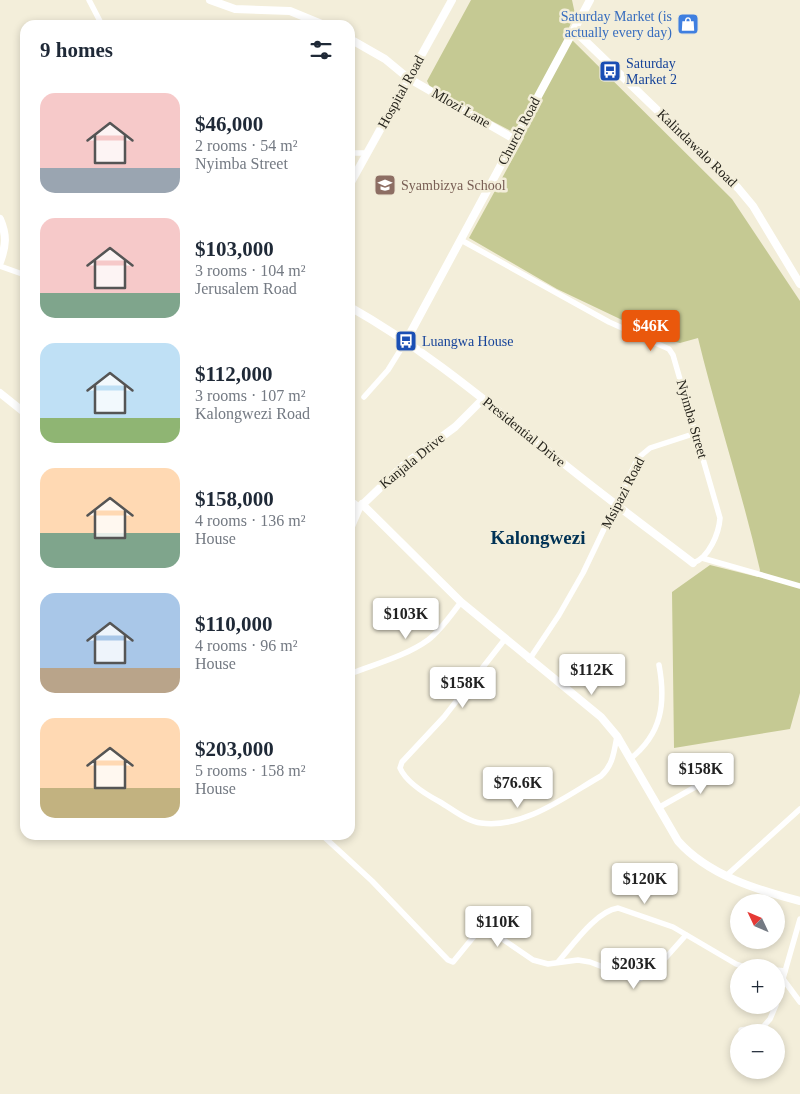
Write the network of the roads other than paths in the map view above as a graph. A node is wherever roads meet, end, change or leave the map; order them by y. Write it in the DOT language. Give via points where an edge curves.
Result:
graph roads {
  1 [pos="89,0"];
  2 [pos="210,0"];
  3 [pos="452,0"];
  4 [pos="590,0"];
  5 [pos="99,20"];
  6 [pos="312,20"];
  7 [pos="574,30"];
  8 [pos="355,42"];
  9 [pos="408,78"];
  10 [pos="514,139"];
  11 [pos="355,153"];
  12 [pos="367,153"];
  13 [pos="355,175"];
  14 [pos="0,219"];
  15 [pos="461,240"];
  16 [pos="0,262"];
  17 [pos="0,266"];
  18 [pos="20,273"];
  19 [pos="800,284"];
  20 [pos="355,309"];
  21 [pos="406,341"];
  22 [pos="0,393"];
  23 [pos="364,397"];
  24 [pos="483,399"];
  25 [pos="20,409"];
  26 [pos="696,433"];
  27 [pos="355,504"];
  28 [pos="615,504"];
  29 [pos="360,506"];
  30 [pos="355,518"];
  31 [pos="702,558"];
  32 [pos="693,563"];
  33 [pos="800,586"];
  34 [pos="461,602"];
  35 [pos="505,639"];
  36 [pos="529,660"];
  37 [pos="659,665"];
  38 [pos="355,672"];
  39 [pos="617,736"];
  40 [pos="630,759"];
  41 [pos="731,760"];
  42 [pos="658,808"];
  43 [pos="800,809"];
  44 [pos="327,840"];
  45 [pos="726,876"];
  46 [pos="800,901"];
  47 [pos="800,919"];
  48 [pos="686,935"];
  49 [pos="798,941"];
  50 [pos="730,961"];
  51 [pos="558,962"];
  52 [pos="785,971"];
  53 [pos="785,982"];
  54 [pos="800,1002"];
  1 -- 5 [label="street"];
  2 -- 6 [label="street" via="235,9 290,11"];
  3 -- 9 [label="street, Hospital Road"];
  4 -- 7 [label="street, Church Road"];
  7 -- 10 [label="street, Church Road"];
  7 -- 19 [label="street, Kalindawalo Road" via="738,188 753,206"];
  8 -- 9 [label="street, Mlozi Lane" via="385,59"];
  9 -- 10 [label="street, Mlozi Lane"];
  9 -- 12 [label="street, Hospital Road"];
  10 -- 15 [label="street, Church Road"];
  11 -- 12 [label="street"];
  12 -- 13 [label="street, Hospital Road"];
  14 -- 16 [label="street" via="6,244"];
  15 -- 21 [label="street, Church Road"];
  15 -- 26 [label="street, Nyimba Street" via="609,322 669,349"];
  17 -- 18 [label="street"];
  20 -- 21 [label="street, Presidential Drive"];
  21 -- 23 [label="street" via="388,370"];
  21 -- 24 [label="street, Presidential Drive"];
  22 -- 25 [label="street"];
  24 -- 28 [label="street, Presidential Drive"];
  24 -- 29 [label="street, Kanjala Drive" via="456,427 405,464"];
  26 -- 28 [label="street, Msipazi Road" via="643,452"];
  26 -- 31 [label="street, Nyimba Street" via="720,518 720,530"];
  27 -- 29 [label="street"];
  28 -- 32 [label="street, Presidential Drive"];
  28 -- 36 [label="street, Msipazi Road" via="571,596"];
  29 -- 30 [label="street, Kanjala Drive"];
  29 -- 34 [label="street"];
  31 -- 32 [label="street, Nyimba Street"];
  31 -- 33 [label="street"];
  34 -- 35 [label="street"];
  34 -- 38 [label="street" via="428,640"];
  35 -- 36 [label="street"];
  35 -- 39 [label="street" via="444,717 402,762 402,774 432,797 480,823 521,820 601,776 612,761"];
  36 -- 39 [label="street" via="602,717"];
  37 -- 40 [label="street" via="663,699 652,737 644,749"];
  39 -- 40 [label="street"];
  40 -- 42 [label="street"];
  41 -- 42 [label="street" via="697,786"];
  42 -- 45 [label="street" via="684,848"];
  43 -- 45 [label="street"];
  44 -- 51 [label="street" via="448,960 453,962 475,935 492,932 533,960 548,964"];
  45 -- 46 [label="street"];
  47 -- 49 [label="street"];
  48 -- 50 [label="street"];
  48 -- 51 [label="street" via="653,972 641,980 590,962"];
  48 -- 51 [label="street" via="657,919 615,908 582,933"];
  49 -- 52 [label="street"];
  53 -- 54 [label="street"];
}
